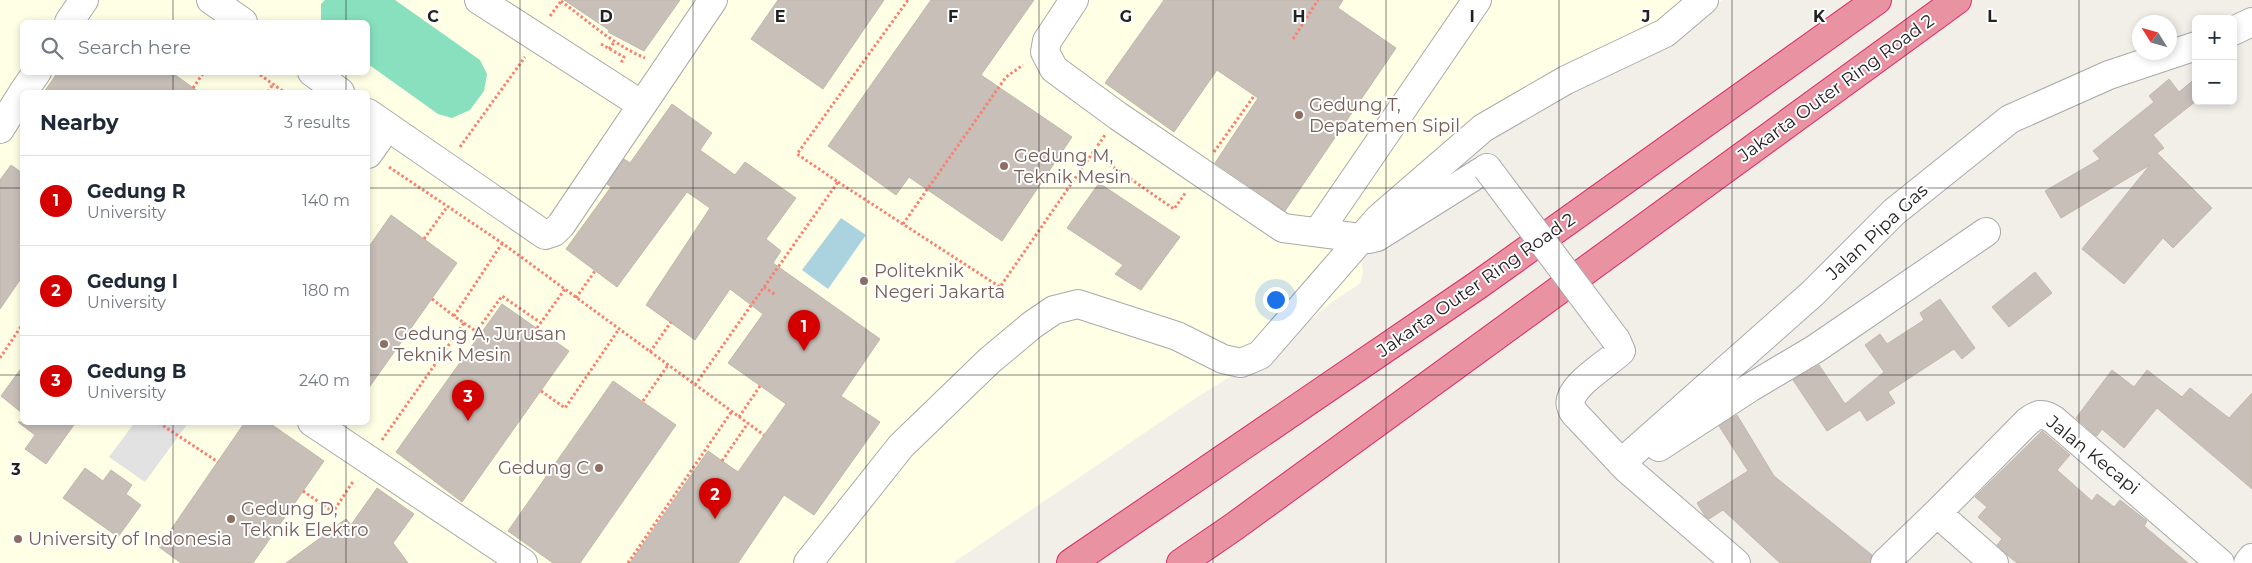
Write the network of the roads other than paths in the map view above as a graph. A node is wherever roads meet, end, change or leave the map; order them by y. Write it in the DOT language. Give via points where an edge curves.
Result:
graph roads {
  1 [pos="84,0"];
  2 [pos="211,0"];
  3 [pos="479,0"];
  4 [pos="713,0"];
  5 [pos="1074,0"];
  6 [pos="1477,0"];
  7 [pos="1704,0"];
  8 [pos="1877,0"];
  9 [pos="1957,0"];
  10 [pos="70,20"];
  11 [pos="240,20"];
  12 [pos="2252,22"];
  13 [pos="2237,29"];
  14 [pos="2192,47"];
  15 [pos="34,75"];
  16 [pos="316,75"];
  17 [pos="25,90"];
  18 [pos="337,90"];
  19 [pos="20,98"];
  20 [pos="642,105"];
  21 [pos="377,120"];
  22 [pos="0,129"];
  23 [pos="370,146"];
  24 [pos="1318,232"];
  25 [pos="1986,232"];
  26 [pos="1360,238"];
  27 [pos="316,425"];
  28 [pos="1624,466"];
  29 [pos="1938,514"];
  30 [pos="2252,558"];
  31 [pos="523,563"];
  32 [pos="808,563"];
  33 [pos="1071,563"];
  34 [pos="1181,563"];
  35 [pos="1736,563"];
  36 [pos="1885,563"];
  37 [pos="1994,563"];
  38 [pos="2220,563"];
  39 [pos="2248,563"];
  1 -- 10 [label="street"];
  2 -- 11 [label="street"];
  3 -- 20 [label="street"];
  4 -- 20 [label="street"];
  5 -- 24 [label="street" via="1046,42 1045,52 1054,69 1283,228"];
  6 -- 24 [label="street"];
  7 -- 26 [label="street" via="1665,33 1566,80 1483,128"];
  8 -- 33 [label="highway, Jakarta Outer Ring Road 2" via="1478,285"];
  9 -- 34 [label="highway, Jakarta Outer Ring Road 2"];
  12 -- 13 [label="street"];
  14 -- 28 [label="street, Jalan Pipa Gas" via="2109,75 2010,119 1894,212 1814,293"];
  15 -- 17 [label="street"];
  16 -- 18 [label="street"];
  19 -- 22 [label="street"];
  20 -- 21 [label="street" via="562,225 545,235"];
  21 -- 23 [label="street"];
  24 -- 26 [label="street"];
  25 -- 28 [label="street" via="1815,349"];
  26 -- 28 [label="street, bridge" via="1368,239 1384,233 1487,168 1616,340 1621,351 1577,386 1570,406"];
  26 -- 32 [label="street" via="1260,355 1241,362 1224,359 1177,336 1078,304 1054,310 989,361 901,446"];
  27 -- 31 [label="street"];
  28 -- 35 [label="street"];
  29 -- 36 [label="street"];
  29 -- 37 [label="street"];
  29 -- 38 [label="street, Jalan Kecapi" via="2027,422 2036,415 2044,414"];
  30 -- 39 [label="street"];
}
